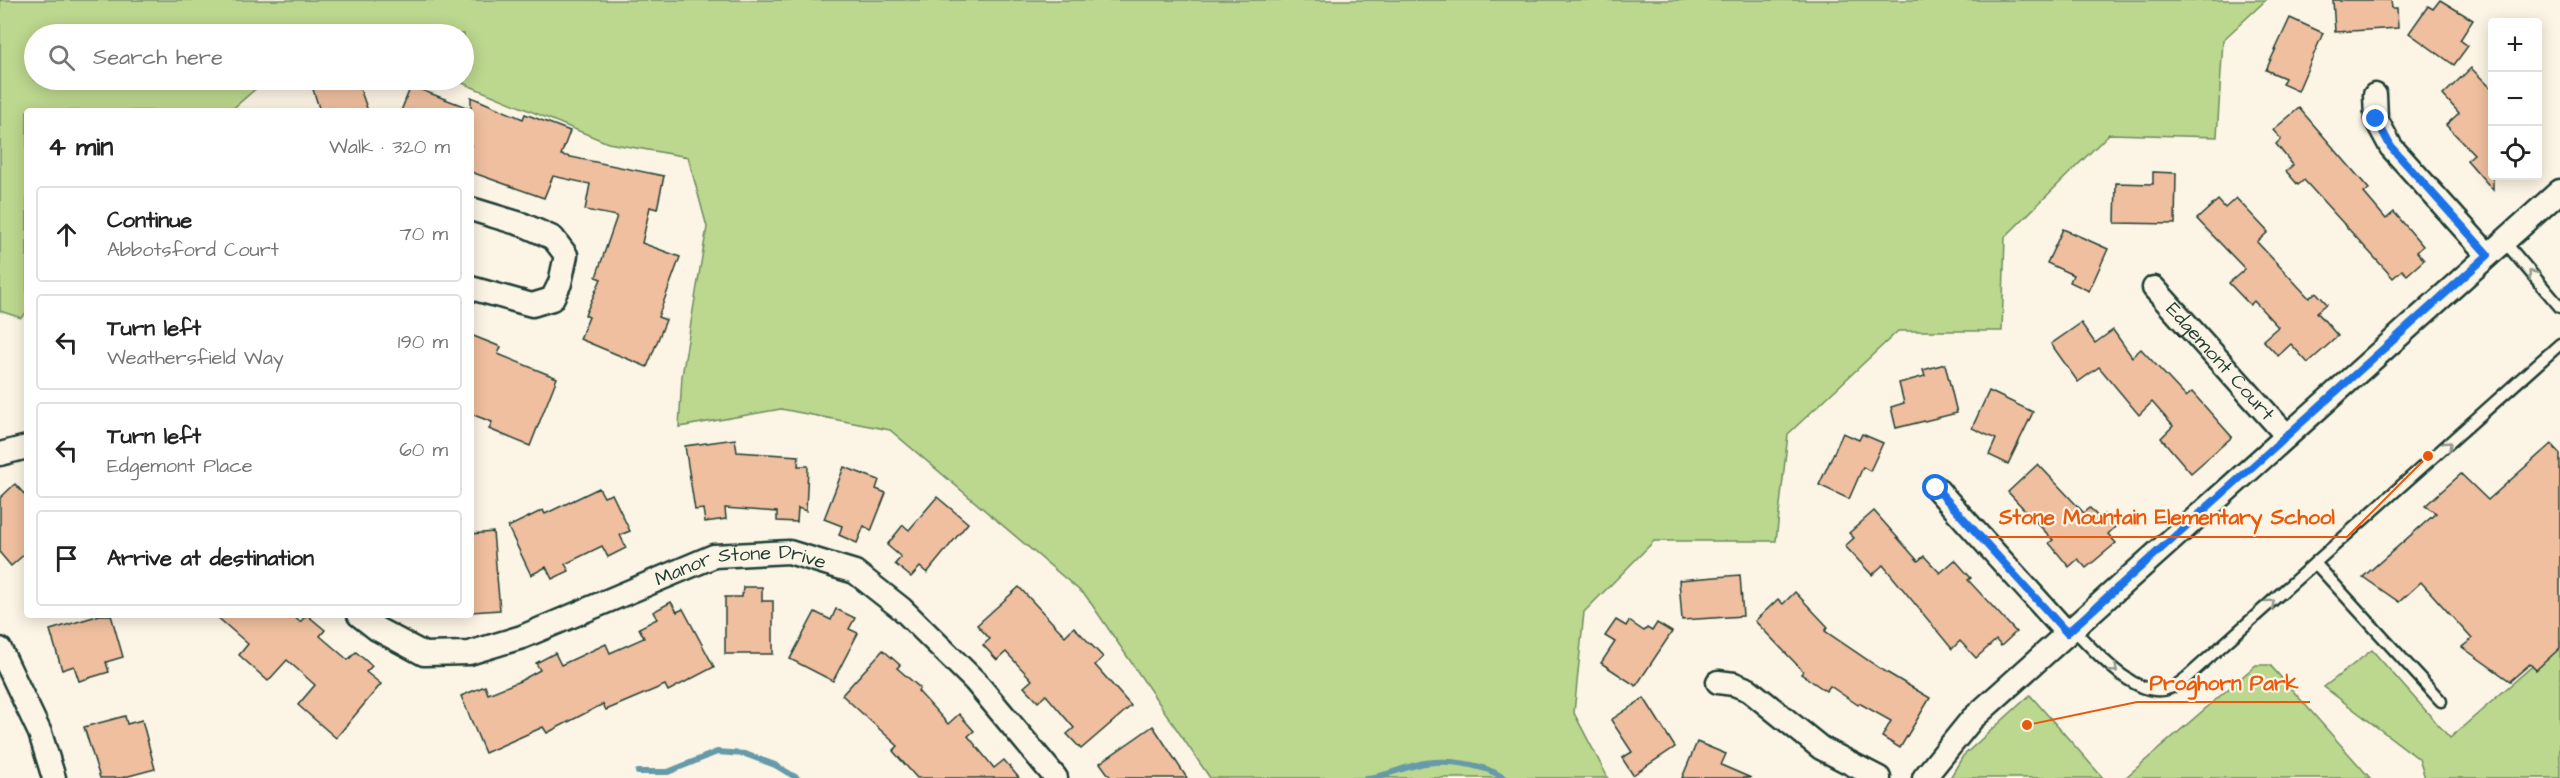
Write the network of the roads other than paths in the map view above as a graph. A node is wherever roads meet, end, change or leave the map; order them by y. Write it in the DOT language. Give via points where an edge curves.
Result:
graph roads {
  1 [pos="2375,95"];
  2 [pos="2560,190"];
  3 [pos="474,210"];
  4 [pos="2496,248"];
  5 [pos="2154,288"];
  6 [pos="474,289"];
  7 [pos="2560,307"];
  8 [pos="2560,344"];
  9 [pos="2287,436"];
  10 [pos="24,448"];
  11 [pos="0,454"];
  12 [pos="1936,488"];
  13 [pos="2315,563"];
  14 [pos="363,618"];
  15 [pos="2069,631"];
  16 [pos="0,649"];
  17 [pos="1718,682"];
  18 [pos="2441,701"];
  19 [pos="54,778"];
  20 [pos="1056,778"];
  21 [pos="1879,778"];
  22 [pos="1924,778"];
  1 -- 4 [label="street" via="2376,119 2391,147"];
  2 -- 4 [label="street"];
  3 -- 6 [label="street" via="553,238 566,255 552,298 531,305"];
  7 -- 4 [label="lane, one-way"];
  4 -- 9 [label="street"];
  5 -- 9 [label="street, Edgemont Court"];
  13 -- 8 [label="lane, one-way"];
  9 -- 15 [label="street"];
  10 -- 11 [label="street"];
  12 -- 15 [label="street"];
  15 -- 13 [label="lane, one-way" via="2144,689 2169,689"];
  13 -- 18 [label="lane"];
  14 -- 20 [label="street, Manor Stone Drive" via="424,654 469,653 522,637 714,556 789,552 855,572 902,609 975,681"];
  15 -- 22 [label="street" via="1972,719"];
  16 -- 19 [label="street" via="40,733"];
  17 -- 21 [label="street" via="1749,690 1821,748"];
}
